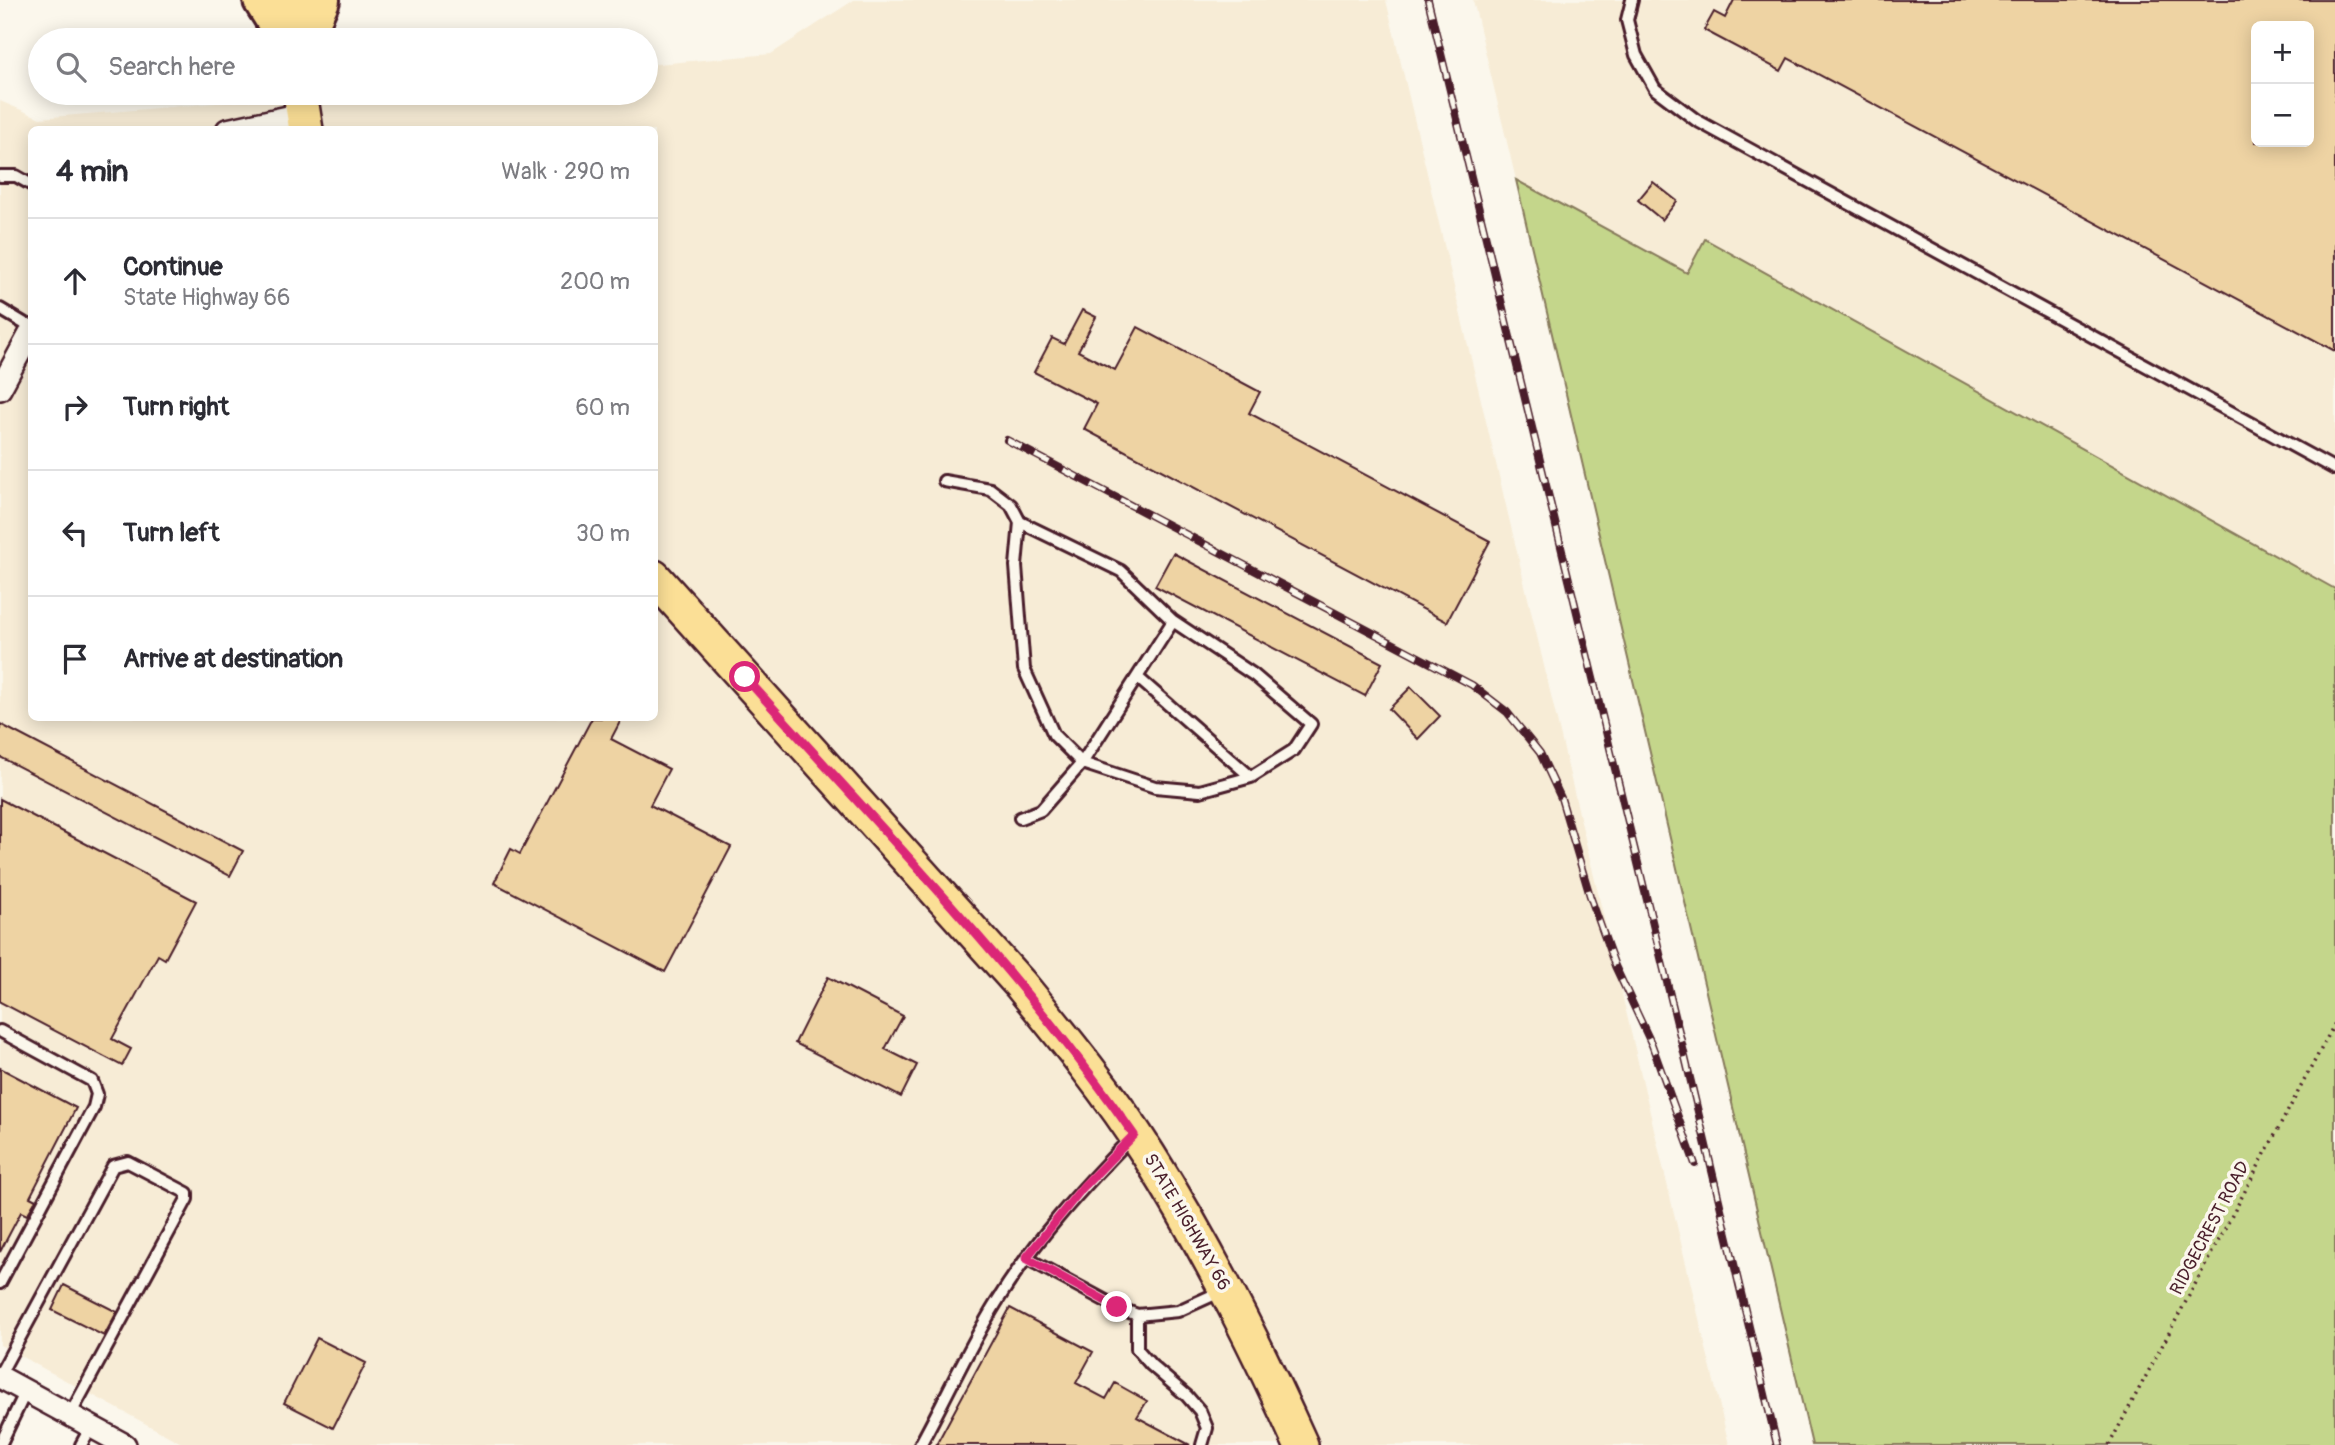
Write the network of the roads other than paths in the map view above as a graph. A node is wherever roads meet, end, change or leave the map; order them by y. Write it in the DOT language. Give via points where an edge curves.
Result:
graph roads {
  1 [pos="263,0"];
  2 [pos="296,0"];
  3 [pos="320,0"];
  4 [pos="1632,0"];
  5 [pos="280,28"];
  6 [pos="296,28"];
  7 [pos="309,28"];
  8 [pos="302,112"];
  9 [pos="244,126"];
  10 [pos="0,176"];
  11 [pos="28,183"];
  12 [pos="0,309"];
  13 [pos="28,326"];
  14 [pos="28,336"];
  15 [pos="0,389"];
  16 [pos="2335,469"];
  17 [pos="944,481"];
  18 [pos="1020,522"];
  19 [pos="658,581"];
  20 [pos="1173,621"];
  21 [pos="1137,677"];
  22 [pos="1082,763"];
  23 [pos="1251,777"];
  24 [pos="1020,818"];
  25 [pos="0,1031"];
  26 [pos="1134,1135"];
  27 [pos="1026,1258"];
  28 [pos="0,1283"];
  29 [pos="1226,1289"];
  30 [pos="1137,1315"];
  31 [pos="0,1376"];
  32 [pos="26,1391"];
  33 [pos="70,1415"];
  34 [pos="86,1436"];
  35 [pos="0,1445"];
  36 [pos="125,1445"];
  37 [pos="920,1445"];
  38 [pos="1202,1445"];
  39 [pos="1301,1445"];
  1 -- 5 [label="highway"];
  2 -- 6 [label="main road"];
  3 -- 7 [label="highway"];
  4 -- 16 [label="lane" via="1627,20 1636,55 1655,89 1696,120"];
  8 -- 9 [label="street"];
  10 -- 11 [label="lane" via="16,176"];
  12 -- 13 [label="lane"];
  14 -- 15 [label="street"];
  17 -- 18 [label="lane" via="989,489 1011,505"];
  18 -- 20 [label="lane" via="1121,571"];
  18 -- 22 [label="lane" via="1016,566 1024,669 1054,735"];
  19 -- 26 [label="main road, STATE HIGHWAY 66" via="1020,984"];
  20 -- 21 [label="lane"];
  20 -- 23 [label="lane" via="1254,674 1311,724 1294,750"];
  21 -- 22 [label="lane"];
  21 -- 23 [label="lane"];
  22 -- 23 [label="lane" via="1155,787 1200,791"];
  22 -- 24 [label="lane" via="1041,810"];
  25 -- 28 [label="lane" via="92,1081 97,1094"];
  26 -- 27 [label="lane" via="1083,1187"];
  26 -- 29 [label="main road, STATE HIGHWAY 66"];
  27 -- 30 [label="lane"];
  27 -- 37 [label="lane" via="996,1303"];
  29 -- 30 [label="lane" via="1178,1311"];
  29 -- 39 [label="main road, STATE HIGHWAY 66"];
  30 -- 38 [label="lane" via="1137,1349 1200,1411 1207,1428"];
  31 -- 32 [label="street"];
  31 -- 33 [label="lane" via="113,1166 128,1162 187,1193"];
  32 -- 33 [label="street"];
  32 -- 35 [label="lane"];
  33 -- 34 [label="street"];
  34 -- 36 [label="street"];
}
